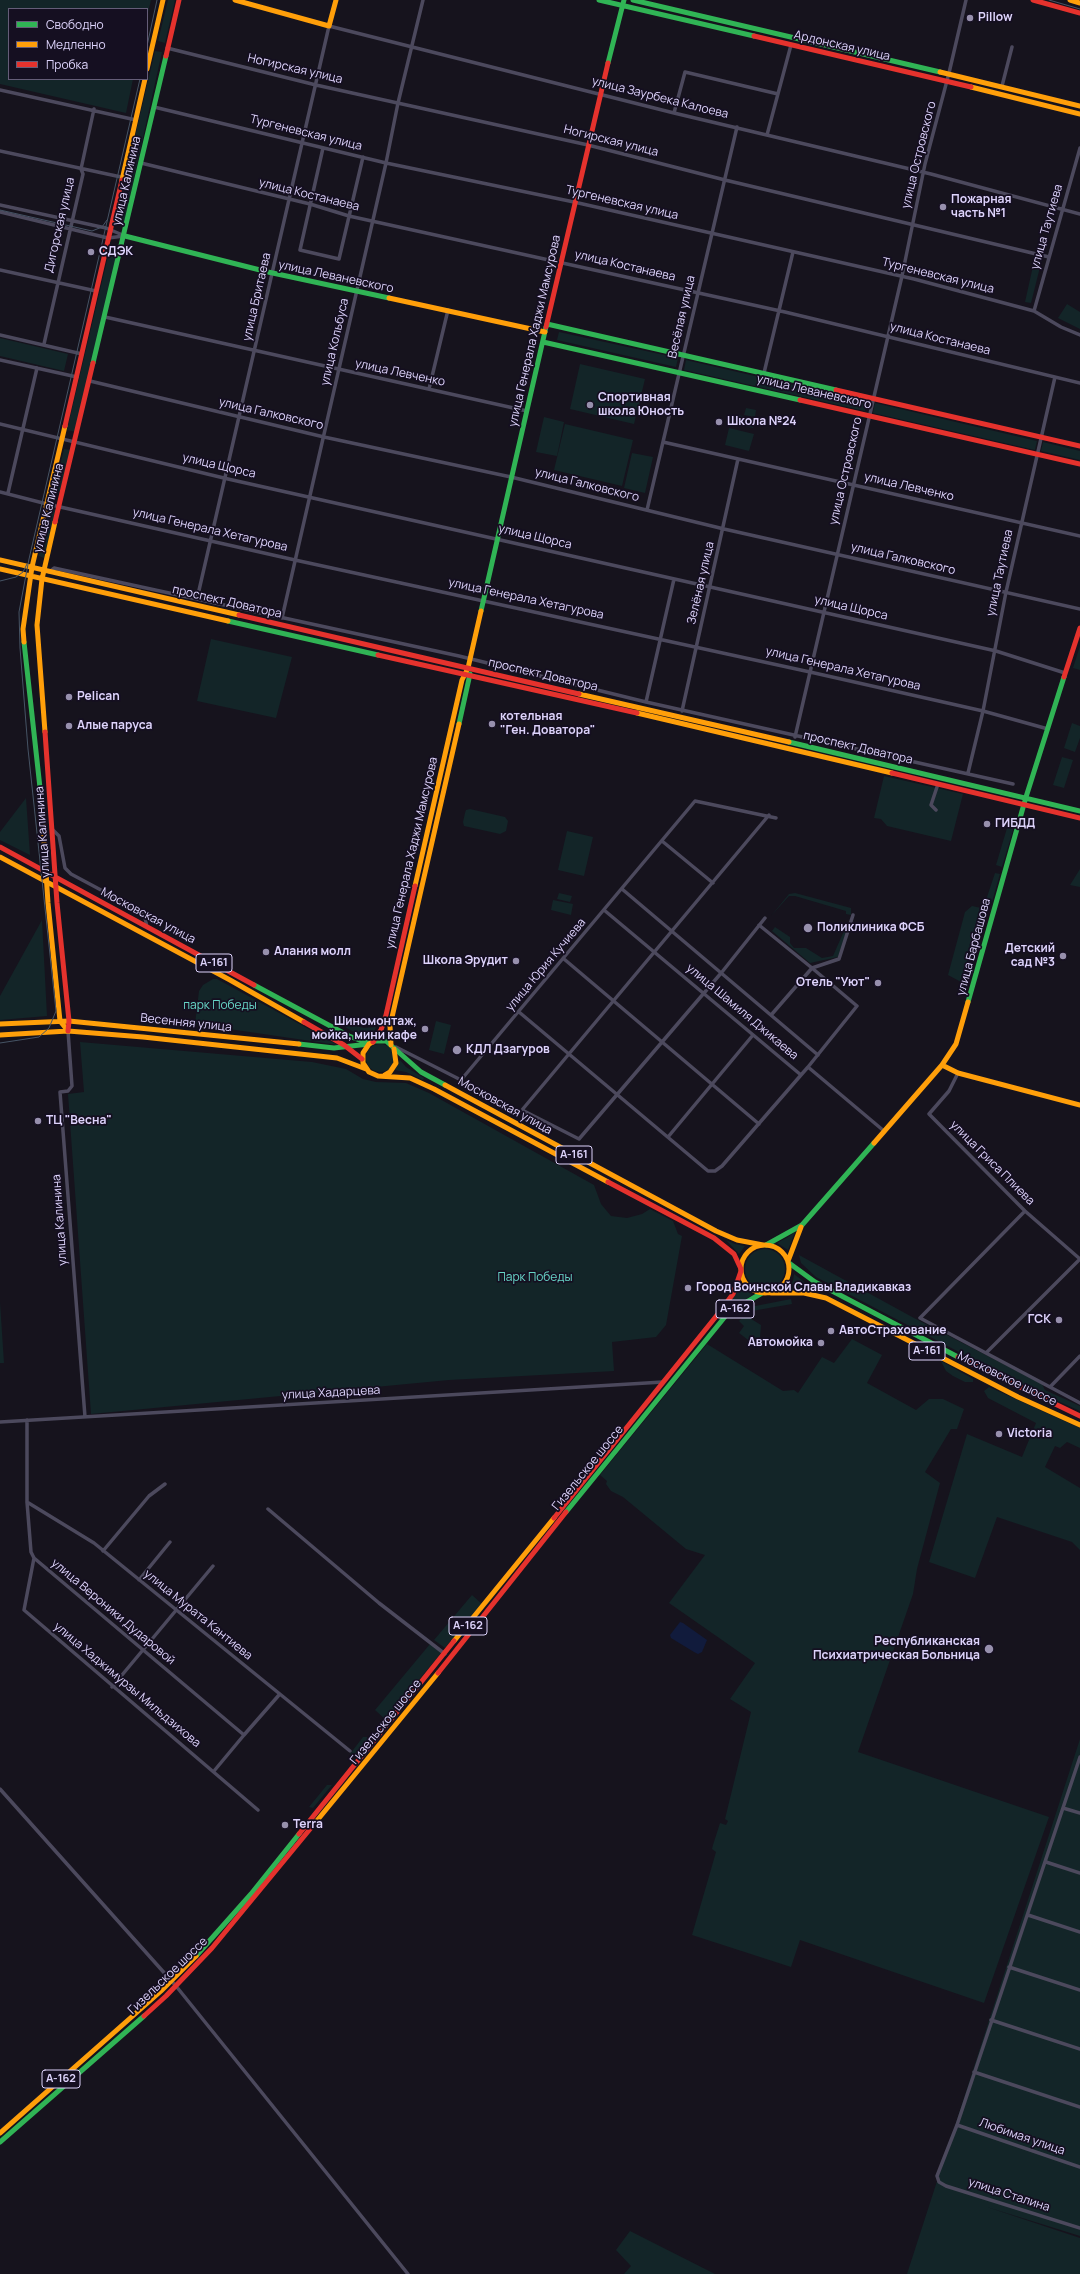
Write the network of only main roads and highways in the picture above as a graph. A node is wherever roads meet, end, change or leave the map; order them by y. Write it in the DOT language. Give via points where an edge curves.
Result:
graph roads {
  1 [pos="163,0"];
  2 [pos="179,0"];
  3 [pos="235,0"];
  4 [pos="336,0"];
  5 [pos="599,0"];
  6 [pos="633,0"];
  7 [pos="1033,0"];
  8 [pos="1070,0"];
  9 [pos="623,3"];
  10 [pos="1080,3"];
  11 [pos="1080,13"];
  12 [pos="330,26"];
  13 [pos="148,65"];
  14 [pos="145,80"];
  15 [pos="1080,106"];
  16 [pos="1080,114"];
  17 [pos="125,236"];
  18 [pos="547,324"];
  19 [pos="545,332"];
  20 [pos="543,342"];
  21 [pos="1080,446"];
  22 [pos="1080,464"];
  23 [pos="0,560"];
  24 [pos="32,568"];
  25 [pos="0,569"];
  26 [pos="47,571"];
  27 [pos="30,576"];
  28 [pos="42,579"];
  29 [pos="1080,628"];
  30 [pos="468,668"];
  31 [pos="463,675"];
  32 [pos="471,677"];
  33 [pos="444,759"];
  34 [pos="452,760"];
  35 [pos="1026,797"];
  36 [pos="1024,804"];
  37 [pos="1080,811"];
  38 [pos="1080,818"];
  39 [pos="0,846"];
  40 [pos="0,857"];
  41 [pos="46,872"];
  42 [pos="57,878"];
  43 [pos="47,882"];
  44 [pos="57,888"];
  45 [pos="60,1021"];
  46 [pos="69,1021"];
  47 [pos="0,1024"];
  48 [pos="68,1031"];
  49 [pos="0,1035"];
  50 [pos="371,1043"];
  51 [pos="393,1047"];
  52 [pos="348,1048"];
  53 [pos="362,1059"];
  54 [pos="942,1065"];
  55 [pos="366,1069"];
  56 [pos="383,1075"];
  57 [pos="1080,1105"];
  58 [pos="802,1225"];
  59 [pos="765,1245"];
  60 [pos="789,1262"];
  61 [pos="741,1270"];
  62 [pos="771,1292"];
  63 [pos="762,1293"];
  64 [pos="1080,1416"];
  65 [pos="1080,1426"];
  66 [pos="570,1502"];
  67 [pos="0,2133"];
  68 [pos="0,2142"];
  1 -- 13 [label="main road"];
  2 -- 17 [label="main road, улица Калинина"];
  3 -- 12 [label="main road, улица Заурбека Калоева"];
  4 -- 12 [label="main road, улица Бритаева"];
  5 -- 9 [label="main road, Ардонская улица"];
  6 -- 15 [label="main road, Ардонская улица" via="950,73"];
  7 -- 11 [label="main road"];
  8 -- 10 [label="main road"];
  9 -- 16 [label="main road, Ардонская улица"];
  9 -- 18 [label="main road, улица Генерала Хаджи Мамсурова"];
  14 -- 24 [label="main road, улица Калинина"];
  17 -- 19 [label="main road, улица Леваневского" via="273,273"];
  17 -- 26 [label="main road, улица Калинина"];
  18 -- 19 [label="main road, улица Генерала Хаджи Мамсурова"];
  18 -- 21 [label="main road, улица Леваневского"];
  19 -- 20 [label="main road, улица Генерала Хаджи Мамсурова"];
  20 -- 22 [label="main road, улица Леваневского"];
  20 -- 30 [label="main road, улица Генерала Хаджи Мамсурова"];
  23 -- 24 [label="main road, проспект Доватора"];
  24 -- 26 [label="main road, проспект Доватора"];
  24 -- 27 [label="main road, улица Калинина"];
  25 -- 27 [label="main road, проспект Доватора"];
  26 -- 28 [label="main road, улица Калинина"];
  26 -- 30 [label="main road, проспект Доватора"];
  27 -- 28 [label="main road, проспект Доватора"];
  27 -- 41 [label="main road, улица Калинина" via="23,629 39,773"];
  28 -- 31 [label="main road, проспект Доватора"];
  28 -- 42 [label="main road, улица Калинина" via="37,641"];
  29 -- 35 [label="main road, улица Барбашова"];
  30 -- 31 [label="main road, улица Генерала Хаджи Мамсурова"];
  30 -- 32 [label="main road"];
  30 -- 35 [label="main road, проспект Доватора"];
  31 -- 32 [label="main road, проспект Доватора"];
  31 -- 33 [label="main road, улица Генерала Хаджи Мамсурова"];
  32 -- 34 [label="main road, улица Генерала Хаджи Мамсурова"];
  32 -- 36 [label="main road, проспект Доватора"];
  33 -- 34 [label="main road"];
  33 -- 50 [label="main road, улица Генерала Хаджи Мамсурова" via="386,1015 382,1030"];
  34 -- 51 [label="main road, улица Генерала Хаджи Мамсурова" via="390,1026"];
  35 -- 36 [label="main road, улица Барбашова"];
  35 -- 37 [label="main road, проспект Доватора"];
  36 -- 38 [label="main road, проспект Доватора"];
  36 -- 54 [label="main road, улица Барбашова" via="962,1029 956,1044"];
  39 -- 41 [label="main road, Московская улица / А-161"];
  40 -- 43 [label="main road, Московская улица / А-161"];
  41 -- 42 [label="main road, Московская улица / А-161"];
  41 -- 43 [label="main road, улица Калинина"];
  42 -- 44 [label="main road, улица Калинина"];
  42 -- 50 [label="main road, Московская улица / А-161" via="349,1036"];
  43 -- 44 [label="main road, Московская улица / А-161"];
  43 -- 45 [label="main road, улица Калинина"];
  44 -- 46 [label="main road, улица Калинина"];
  44 -- 52 [label="main road, Московская улица / А-161" via="230,980"];
  45 -- 46 [label="main road, Весенняя улица"];
  45 -- 47 [label="main road, Весенняя улица"];
  45 -- 48 [label="main road"];
  46 -- 48 [label="main road, улица Калинина"];
  46 -- 52 [label="main road, Весенняя улица"];
  48 -- 49 [label="main road, Весенняя улица"];
  48 -- 55 [label="main road, Весенняя улица" via="337,1058"];
  50 -- 51 [label="main road, Московская улица / А-161" via="380,1040"];
  50 -- 52 [label="main road, Весенняя улица"];
  50 -- 53 [label="main road" via="362,1053"];
  51 -- 56 [label="main road" via="396,1063 390,1072"];
  51 -- 59 [label="main road, Московская улица / А-161" via="421,1072 566,1151 729,1237"];
  52 -- 53 [label="main road, Московская улица / А-161"];
  53 -- 55 [label="main road"];
  54 -- 57 [label="main road" via="958,1073"];
  54 -- 58 [label="main road, улица Барбашова"];
  55 -- 56 [label="main road, Московская улица / А-161" via="373,1075"];
  56 -- 61 [label="main road, Московская улица / А-161" via="410,1078 714,1238 734,1254"];
  58 -- 59 [label="main road, улица Барбашова"];
  58 -- 60 [label="main road, улица Барбашова"];
  59 -- 60 [label="main road, А-161" via="778,1248"];
  59 -- 61 [label="main road" via="755,1247 746,1254"];
  60 -- 62 [label="main road" via="787,1280 780,1288"];
  60 -- 64 [label="main road, Московское шоссе / А-161" via="814,1282 999,1378"];
  61 -- 63 [label="main road, А-161" via="747,1284"];
  61 -- 66 [label="main road, Гизельское шоссе / А-162" via="730,1298"];
  62 -- 63 [label="main road, А-161"];
  62 -- 65 [label="main road, Московское шоссе / А-161" via="804,1293 826,1298 1018,1397"];
  63 -- 66 [label="main road, Гизельское шоссе / А-162" via="723,1319"];
  66 -- 67 [label="main road, Гизельское шоссе / А-162" via="207,1945 171,1981"];
  66 -- 68 [label="main road, Гизельское шоссе / А-162" via="429,1684 212,1948 176,1986"];
}
